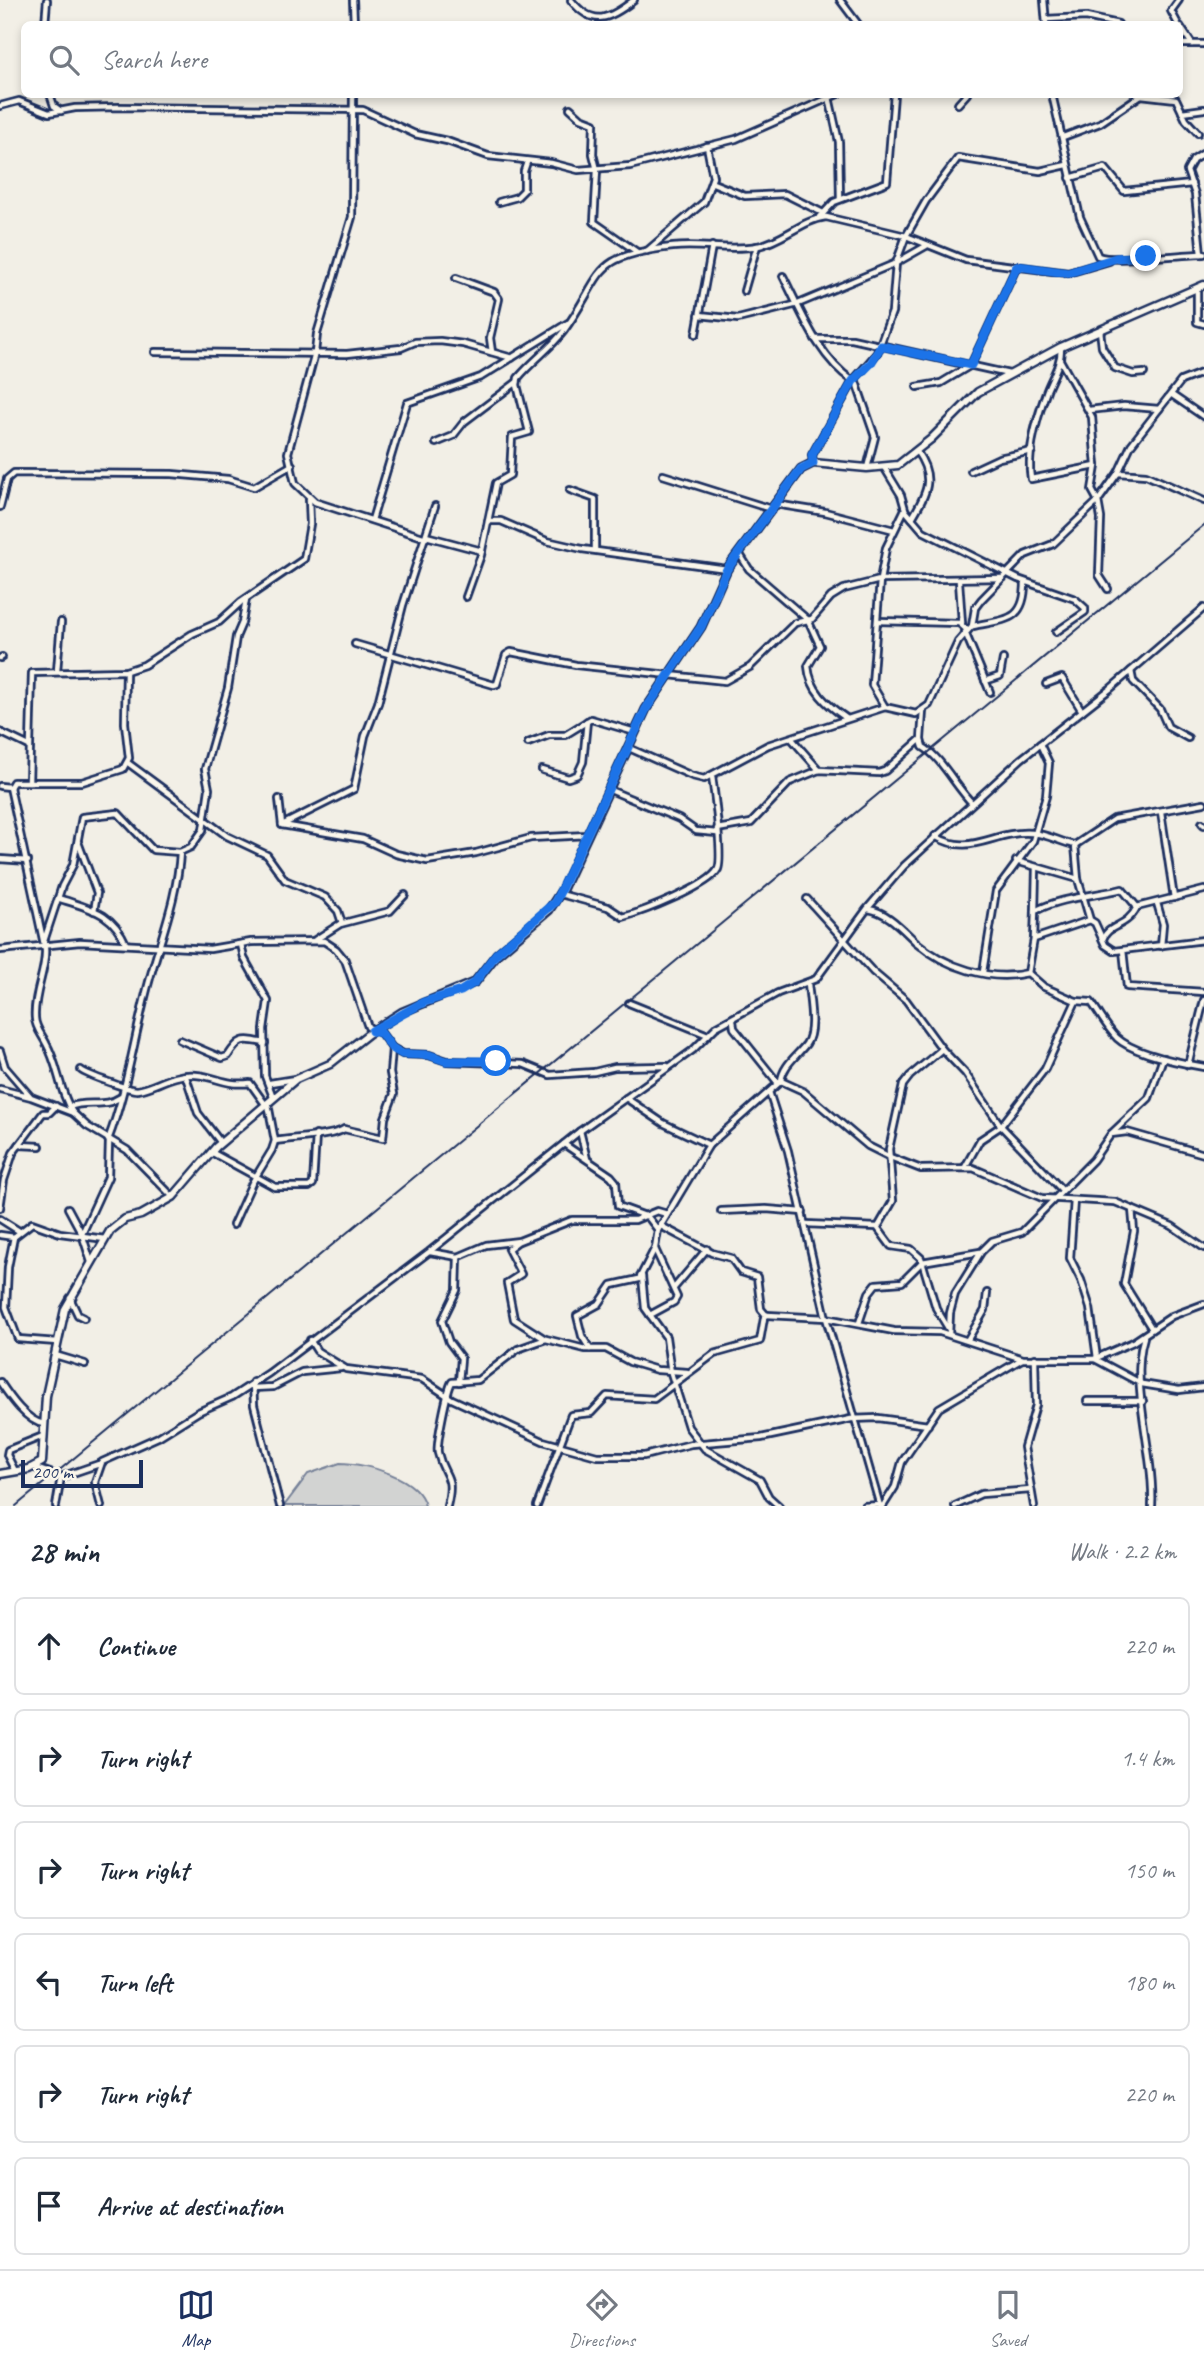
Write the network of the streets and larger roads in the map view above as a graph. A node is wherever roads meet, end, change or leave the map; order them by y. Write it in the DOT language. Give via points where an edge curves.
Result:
graph roads {
  1 [pos="47,0"];
  2 [pos="353,0"];
  3 [pos="571,0"];
  4 [pos="635,0"];
  5 [pos="840,0"];
  6 [pos="1044,0"];
  7 [pos="1179,0"];
  8 [pos="45,21"];
  9 [pos="354,21"];
  10 [pos="856,21"];
  11 [pos="1046,21"];
  12 [pos="1054,21"];
  13 [pos="1104,21"];
  14 [pos="1177,21"];
  15 [pos="1183,30"];
  16 [pos="1183,44"];
  17 [pos="1193,44"];
  18 [pos="1204,44"];
  19 [pos="51,98"];
  20 [pos="353,98"];
  21 [pos="827,98"];
  22 [pos="829,98"];
  23 [pos="894,98"];
  24 [pos="963,98"];
  25 [pos="1053,98"];
  26 [pos="1137,98"];
  27 [pos="1167,98"];
  28 [pos="958,104"];
  29 [pos="0,106"];
  30 [pos="570,108"];
  31 [pos="1204,108"];
  32 [pos="353,109"];
  33 [pos="62,111"];
  34 [pos="1182,112"];
  35 [pos="1198,132"];
  36 [pos="1063,137"];
  37 [pos="707,146"];
  38 [pos="1204,153"];
  39 [pos="527,162"];
  40 [pos="1067,166"];
  41 [pos="597,170"];
  42 [pos="1070,178"];
  43 [pos="713,183"];
  44 [pos="1192,184"];
  45 [pos="840,199"];
  46 [pos="499,202"];
  47 [pos="821,215"];
  48 [pos="906,236"];
  49 [pos="927,245"];
  50 [pos="712,246"];
  51 [pos="757,246"];
  52 [pos="646,251"];
  53 [pos="638,253"];
  54 [pos="1203,254"];
  55 [pos="1109,261"];
  56 [pos="896,263"];
  57 [pos="1017,266"];
  58 [pos="783,276"];
  59 [pos="456,278"];
  60 [pos="1200,287"];
  61 [pos="744,291"];
  62 [pos="798,304"];
  63 [pos="699,315"];
  64 [pos="570,322"];
  65 [pos="1204,324"];
  66 [pos="1100,330"];
  67 [pos="696,334"];
  68 [pos="815,339"];
  69 [pos="881,346"];
  70 [pos="1061,347"];
  71 [pos="155,352"];
  72 [pos="492,353"];
  73 [pos="315,354"];
  74 [pos="512,358"];
  75 [pos="1060,360"];
  76 [pos="971,365"];
  77 [pos="1204,372"];
  78 [pos="1144,373"];
  79 [pos="1010,374"];
  80 [pos="854,380"];
  81 [pos="517,382"];
  82 [pos="917,387"];
  83 [pos="1172,395"];
  84 [pos="1160,409"];
  85 [pos="1089,410"];
  86 [pos="1204,417"];
  87 [pos="436,443"];
  88 [pos="1032,450"];
  89 [pos="917,452"];
  90 [pos="813,463"];
  91 [pos="292,465"];
  92 [pos="1096,466"];
  93 [pos="884,467"];
  94 [pos="867,468"];
  95 [pos="971,471"];
  96 [pos="1118,473"];
  97 [pos="663,475"];
  98 [pos="570,490"];
  99 [pos="309,499"];
  100 [pos="1098,501"];
  101 [pos="1204,501"];
  102 [pos="435,506"];
  103 [pos="773,506"];
  104 [pos="0,507"];
  105 [pos="905,509"];
  106 [pos="911,517"];
  107 [pos="372,520"];
  108 [pos="488,521"];
  109 [pos="896,528"];
  110 [pos="426,537"];
  111 [pos="595,550"];
  112 [pos="482,551"];
  113 [pos="739,554"];
  114 [pos="727,569"];
  115 [pos="1009,574"];
  116 [pos="1004,578"];
  117 [pos="880,580"];
  118 [pos="959,581"];
  119 [pos="1025,582"];
  120 [pos="1108,589"];
  121 [pos="466,597"];
  122 [pos="246,599"];
  123 [pos="1204,608"];
  124 [pos="808,620"];
  125 [pos="878,621"];
  126 [pos="61,622"];
  127 [pos="962,623"];
  128 [pos="972,626"];
  129 [pos="966,631"];
  130 [pos="1056,632"];
  131 [pos="355,643"];
  132 [pos="389,655"];
  133 [pos="1003,659"];
  134 [pos="1131,670"];
  135 [pos="57,671"];
  136 [pos="126,671"];
  137 [pos="670,675"];
  138 [pos="985,681"];
  139 [pos="1046,684"];
  140 [pos="989,692"];
  141 [pos="885,707"];
  142 [pos="923,711"];
  143 [pos="1082,711"];
  144 [pos="847,719"];
  145 [pos="587,720"];
  146 [pos="0,732"];
  147 [pos="635,732"];
  148 [pos="791,738"];
  149 [pos="1188,738"];
  150 [pos="921,739"];
  151 [pos="528,743"];
  152 [pos="1040,744"];
  153 [pos="29,746"];
  154 [pos="629,748"];
  155 [pos="128,763"];
  156 [pos="541,770"];
  157 [pos="819,770"];
  158 [pos="712,776"];
  159 [pos="29,782"];
  160 [pos="0,786"];
  161 [pos="10,787"];
  162 [pos="610,790"];
  163 [pos="279,799"];
  164 [pos="972,803"];
  165 [pos="1204,803"];
  166 [pos="1161,813"];
  167 [pos="205,820"];
  168 [pos="282,825"];
  169 [pos="717,831"];
  170 [pos="1035,833"];
  171 [pos="588,835"];
  172 [pos="935,836"];
  173 [pos="78,842"];
  174 [pos="1075,845"];
  175 [pos="180,852"];
  176 [pos="0,859"];
  177 [pos="28,861"];
  178 [pos="1016,861"];
  179 [pos="1036,868"];
  180 [pos="1077,879"];
  181 [pos="1204,890"];
  182 [pos="560,894"];
  183 [pos="405,895"];
  184 [pos="878,896"];
  185 [pos="1082,896"];
  186 [pos="58,898"];
  187 [pos="1174,898"];
  188 [pos="807,899"];
  189 [pos="1157,903"];
  190 [pos="1137,907"];
  191 [pos="867,909"];
  192 [pos="94,911"];
  193 [pos="1035,911"];
  194 [pos="881,913"];
  195 [pos="1090,920"];
  196 [pos="342,923"];
  197 [pos="1034,939"];
  198 [pos="314,940"];
  199 [pos="845,940"];
  200 [pos="1103,940"];
  201 [pos="1204,940"];
  202 [pos="44,943"];
  203 [pos="126,944"];
  204 [pos="241,944"];
  205 [pos="1161,946"];
  206 [pos="159,948"];
  207 [pos="0,950"];
  208 [pos="1123,950"];
  209 [pos="983,972"];
  210 [pos="1028,974"];
  211 [pos="808,983"];
  212 [pos="1204,992"];
  213 [pos="1204,1000"];
  214 [pos="1076,1001"];
  215 [pos="629,1003"];
  216 [pos="733,1020"];
  217 [pos="723,1024"];
  218 [pos="734,1028"];
  219 [pos="372,1031"];
  220 [pos="709,1035"];
  221 [pos="180,1040"];
  222 [pos="265,1042"];
  223 [pos="392,1048"];
  224 [pos="942,1049"];
  225 [pos="0,1051"];
  226 [pos="1163,1058"];
  227 [pos="1188,1065"];
  228 [pos="668,1066"];
  229 [pos="1204,1067"];
  230 [pos="81,1070"];
  231 [pos="185,1077"];
  232 [pos="296,1079"];
  233 [pos="780,1082"];
  234 [pos="270,1083"];
  235 [pos="124,1085"];
  236 [pos="0,1089"];
  237 [pos="769,1092"];
  238 [pos="122,1096"];
  239 [pos="31,1097"];
  240 [pos="626,1098"];
  241 [pos="268,1101"];
  242 [pos="56,1105"];
  243 [pos="69,1107"];
  244 [pos="74,1114"];
  245 [pos="1130,1119"];
  246 [pos="1001,1126"];
  247 [pos="580,1131"];
  248 [pos="1127,1132"];
  249 [pos="1111,1134"];
  250 [pos="316,1135"];
  251 [pos="109,1141"];
  252 [pos="275,1141"];
  253 [pos="220,1143"];
  254 [pos="564,1144"];
  255 [pos="19,1145"];
  256 [pos="709,1145"];
  257 [pos="40,1146"];
  258 [pos="211,1152"];
  259 [pos="1204,1154"];
  260 [pos="890,1157"];
  261 [pos="587,1159"];
  262 [pos="965,1167"];
  263 [pos="256,1176"];
  264 [pos="1062,1190"];
  265 [pos="173,1197"];
  266 [pos="1051,1199"];
  267 [pos="1074,1200"];
  268 [pos="0,1208"];
  269 [pos="68,1208"];
  270 [pos="1132,1209"];
  271 [pos="721,1210"];
  272 [pos="803,1212"];
  273 [pos="667,1214"];
  274 [pos="643,1215"];
  275 [pos="0,1219"];
  276 [pos="805,1224"];
  277 [pos="233,1225"];
  278 [pos="877,1227"];
  279 [pos="659,1228"];
  280 [pos="19,1231"];
  281 [pos="0,1235"];
  282 [pos="82,1236"];
  283 [pos="13,1237"];
  284 [pos="105,1239"];
  285 [pos="519,1241"];
  286 [pos="655,1248"];
  287 [pos="1204,1248"];
  288 [pos="707,1249"];
  289 [pos="429,1252"];
  290 [pos="981,1252"];
  291 [pos="458,1257"];
  292 [pos="922,1262"];
  293 [pos="92,1263"];
  294 [pos="642,1275"];
  295 [pos="674,1288"];
  296 [pos="987,1293"];
  297 [pos="70,1297"];
  298 [pos="1204,1304"];
  299 [pos="650,1315"];
  300 [pos="767,1315"];
  301 [pos="84,1318"];
  302 [pos="826,1318"];
  303 [pos="859,1322"];
  304 [pos="1152,1329"];
  305 [pos="949,1331"];
  306 [pos="1144,1335"];
  307 [pos="546,1339"];
  308 [pos="968,1339"];
  309 [pos="310,1340"];
  310 [pos="57,1342"];
  311 [pos="590,1349"];
  312 [pos="54,1355"];
  313 [pos="1035,1358"];
  314 [pos="1023,1359"];
  315 [pos="1096,1359"];
  316 [pos="85,1364"];
  317 [pos="342,1367"];
  318 [pos="687,1372"];
  319 [pos="671,1373"];
  320 [pos="0,1382"];
  321 [pos="459,1382"];
  322 [pos="675,1383"];
  323 [pos="1142,1384"];
  324 [pos="253,1385"];
  325 [pos="1204,1387"];
  326 [pos="446,1396"];
  327 [pos="1087,1401"];
  328 [pos="1143,1401"];
  329 [pos="854,1419"];
  330 [pos="44,1424"];
  331 [pos="928,1425"];
  332 [pos="44,1436"];
  333 [pos="694,1437"];
  334 [pos="702,1442"];
  335 [pos="691,1444"];
  336 [pos="560,1446"];
  337 [pos="100,1464"];
  338 [pos="33,1467"];
  339 [pos="15,1471"];
  340 [pos="0,1474"];
  341 [pos="61,1478"];
  342 [pos="1031,1490"];
  343 [pos="98,1499"];
  344 [pos="56,1506"];
  345 [pos="94,1506"];
  346 [pos="101,1506"];
  347 [pos="280,1506"];
  348 [pos="447,1506"];
  349 [pos="537,1506"];
  350 [pos="779,1506"];
  351 [pos="864,1506"];
  352 [pos="881,1506"];
  353 [pos="956,1506"];
  354 [pos="1034,1506"];
  355 [pos="1152,1506"];
  1 -- 8 [label="street"];
  2 -- 9 [label="street"];
  3 -- 4 [label="street" via="587,17 596,19"];
  5 -- 10 [label="street"];
  6 -- 11 [label="street"];
  7 -- 14 [label="street" via="1171,11"];
  12 -- 13 [label="street" via="1086,17"];
  15 -- 17 [label="street"];
  16 -- 17 [label="street"];
  17 -- 18 [label="street"];
  19 -- 33 [label="street"];
  20 -- 32 [label="street"];
  21 -- 37 [label="street" via="736,139"];
  22 -- 45 [label="street" via="839,142"];
  23 -- 45 [label="street" via="887,182"];
  24 -- 28 [label="street"];
  25 -- 36 [label="street"];
  26 -- 36 [label="street" via="1100,123"];
  27 -- 34 [label="street" via="1176,99"];
  29 -- 33 [label="street" via="19,101 46,113"];
  30 -- 41 [label="street" via="594,123"];
  31 -- 34 [label="street"];
  32 -- 33 [label="street" via="119,107"];
  32 -- 39 [label="street" via="368,111 415,134 488,156"];
  32 -- 73 [label="street" via="352,218"];
  34 -- 35 [label="street"];
  36 -- 40 [label="street"];
  37 -- 41 [label="street"];
  37 -- 43 [label="street"];
  38 -- 44 [label="street" via="1188,167"];
  39 -- 41 [label="street"];
  39 -- 46 [label="street" via="524,190"];
  40 -- 42 [label="street"];
  40 -- 48 [label="street" via="1040,171 958,158"];
  41 -- 53 [label="street" via="594,222"];
  42 -- 44 [label="street" via="1105,168 1124,191"];
  42 -- 55 [label="street" via="1085,233 1098,256"];
  43 -- 47 [label="street" via="744,196 785,194"];
  43 -- 52 [label="street" via="697,211"];
  44 -- 54 [label="street"];
  45 -- 47 [label="street"];
  47 -- 48 [label="street"];
  47 -- 51 [label="street" via="786,236"];
  48 -- 49 [label="street"];
  48 -- 56 [label="street"];
  49 -- 56 [label="street"];
  49 -- 57 [label="street" via="966,260"];
  50 -- 51 [label="street"];
  50 -- 52 [label="street"];
  50 -- 63 [label="street"];
  51 -- 61 [label="street"];
  52 -- 53 [label="street"];
  53 -- 64 [label="street" via="616,258 602,268"];
  54 -- 55 [label="street"];
  55 -- 57 [label="street" via="1068,273"];
  56 -- 62 [label="street"];
  56 -- 69 [label="street" via="892,312"];
  57 -- 76 [label="street"];
  58 -- 62 [label="street"];
  59 -- 72 [label="street" via="494,292 499,299 489,342"];
  60 -- 65 [label="street" via="1197,322"];
  60 -- 66 [label="street"];
  62 -- 63 [label="street" via="738,319"];
  62 -- 68 [label="street"];
  63 -- 67 [label="street"];
  64 -- 74 [label="street"];
  64 -- 81 [label="street"];
  66 -- 70 [label="street"];
  66 -- 78 [label="street" via="1102,347 1115,368"];
  68 -- 69 [label="street" via="845,338"];
  68 -- 80 [label="street" via="836,369"];
  69 -- 76 [label="street"];
  69 -- 80 [label="street"];
  70 -- 75 [label="street"];
  70 -- 79 [label="street"];
  71 -- 73 [label="street"];
  72 -- 73 [label="street" via="440,341"];
  72 -- 74 [label="street"];
  73 -- 91 [label="street" via="288,453"];
  74 -- 107 [label="street" via="481,377 407,403"];
  75 -- 85 [label="street"];
  75 -- 88 [label="street"];
  76 -- 79 [label="street"];
  76 -- 82 [label="street" via="941,383"];
  77 -- 83 [label="street" via="1187,377"];
  79 -- 89 [label="street" via="972,396"];
  80 -- 90 [label="street" via="812,455"];
  80 -- 94 [label="street" via="875,437"];
  81 -- 87 [label="street" via="464,422 453,436"];
  81 -- 108 [label="street" via="529,432 512,437 510,475 496,483"];
  83 -- 84 [label="street"];
  83 -- 86 [label="street"];
  84 -- 85 [label="street"];
  84 -- 96 [label="street" via="1131,445"];
  85 -- 92 [label="street"];
  88 -- 92 [label="street" via="1033,480"];
  88 -- 95 [label="street"];
  89 -- 93 [label="street" via="898,466"];
  89 -- 106 [label="street" via="927,469 929,485"];
  90 -- 94 [label="street"];
  90 -- 103 [label="street" via="801,469"];
  91 -- 99 [label="street" via="295,483"];
  91 -- 104 [label="street" via="254,487 228,479 172,474 14,473 7,479"];
  92 -- 100 [label="street" via="1092,490"];
  93 -- 94 [label="street"];
  93 -- 105 [label="street"];
  96 -- 100 [label="street"];
  96 -- 101 [label="street" via="1146,475"];
  97 -- 103 [label="street"];
  98 -- 111 [label="street" via="595,499"];
  99 -- 107 [label="street"];
  99 -- 122 [label="street" via="304,559"];
  100 -- 115 [label="street" via="1053,544 1025,555"];
  100 -- 120 [label="street" via="1099,575"];
  102 -- 110 [label="street"];
  103 -- 109 [label="street"];
  103 -- 113 [label="street"];
  105 -- 106 [label="street"];
  105 -- 109 [label="street"];
  106 -- 109 [label="street"];
  106 -- 115 [label="street" via="923,531"];
  107 -- 110 [label="street"];
  108 -- 111 [label="street" via="501,521 547,541"];
  108 -- 112 [label="street"];
  109 -- 117 [label="street" via="886,548"];
  110 -- 112 [label="street"];
  110 -- 132 [label="street"];
  111 -- 114 [label="street"];
  112 -- 121 [label="street"];
  113 -- 114 [label="street"];
  113 -- 124 [label="street" via="749,569"];
  114 -- 137 [label="street" via="705,620"];
  115 -- 116 [label="street"];
  115 -- 119 [label="street"];
  116 -- 118 [label="street"];
  116 -- 128 [label="street" via="977,605"];
  117 -- 118 [label="street"];
  117 -- 124 [label="street" via="839,592"];
  117 -- 125 [label="street"];
  118 -- 127 [label="street"];
  119 -- 128 [label="street" via="1023,606 1015,616"];
  119 -- 130 [label="street" via="1075,599 1085,608 1086,612"];
  122 -- 136 [label="street" via="219,622"];
  122 -- 167 [label="street" via="205,769 209,789"];
  123 -- 134 [label="street"];
  124 -- 137 [label="street" via="795,624 732,679"];
  124 -- 144 [label="street" via="820,646 808,666 810,681"];
  125 -- 127 [label="street"];
  125 -- 141 [label="street" via="872,685"];
  126 -- 135 [label="street"];
  127 -- 129 [label="street"];
  128 -- 129 [label="street"];
  129 -- 138 [label="street"];
  129 -- 142 [label="street" via="935,697"];
  131 -- 132 [label="street"];
  132 -- 137 [label="street" via="494,685 511,652 576,666"];
  132 -- 168 [label="street" via="354,789"];
  133 -- 138 [label="street" via="1000,676"];
  134 -- 143 [label="street"];
  134 -- 149 [label="street" via="1132,681 1160,709 1168,727"];
  135 -- 136 [label="street"];
  135 -- 153 [label="street" via="31,675"];
  136 -- 155 [label="street"];
  137 -- 147 [label="street"];
  138 -- 140 [label="street"];
  139 -- 143 [label="street" via="1062,678"];
  141 -- 142 [label="street" via="905,713"];
  141 -- 144 [label="street"];
  142 -- 150 [label="street"];
  143 -- 152 [label="street"];
  144 -- 148 [label="street"];
  145 -- 147 [label="street"];
  145 -- 151 [label="street" via="565,735"];
  145 -- 156 [label="street" via="578,775 568,778"];
  146 -- 153 [label="street"];
  147 -- 154 [label="street"];
  148 -- 157 [label="street"];
  148 -- 158 [label="street" via="754,751"];
  150 -- 157 [label="street" via="879,774"];
  150 -- 164 [label="street"];
  152 -- 164 [label="street"];
  152 -- 170 [label="street" via="1050,770"];
  153 -- 159 [label="street"];
  154 -- 158 [label="street" via="698,779"];
  154 -- 162 [label="street"];
  155 -- 159 [label="street" via="116,772 82,782"];
  155 -- 167 [label="street"];
  157 -- 169 [label="street" via="790,782 751,823"];
  158 -- 169 [label="street"];
  159 -- 161 [label="street" via="13,782"];
  160 -- 161 [label="street"];
  161 -- 177 [label="street"];
  162 -- 169 [label="street" via="679,819 696,831"];
  162 -- 171 [label="street"];
  163 -- 168 [label="street"];
  164 -- 172 [label="street"];
  165 -- 166 [label="street"];
  166 -- 174 [label="street" via="1108,821"];
  166 -- 187 [label="street"];
  167 -- 175 [label="street" via="196,841"];
  167 -- 196 [label="street" via="267,855 294,885 325,897"];
  168 -- 171 [label="street" via="363,839 396,855 427,861 531,838"];
  169 -- 182 [label="street" via="718,870 694,891 623,917 608,906"];
  170 -- 172 [label="street" via="991,838 964,847 951,846"];
  170 -- 174 [label="street"];
  170 -- 178 [label="street"];
  171 -- 182 [label="street"];
  172 -- 184 [label="street"];
  173 -- 175 [label="street" via="82,817 114,812 153,850"];
  173 -- 186 [label="street"];
  173 -- 192 [label="street" via="97,893"];
  174 -- 180 [label="street"];
  175 -- 206 [label="street"];
  176 -- 177 [label="street"];
  177 -- 202 [label="street"];
  178 -- 179 [label="street"];
  178 -- 209 [label="street" via="996,891"];
  179 -- 180 [label="street"];
  179 -- 193 [label="street"];
  180 -- 185 [label="street"];
  181 -- 187 [label="street"];
  182 -- 219 [label="street" via="539,920 496,954 475,982 413,1007"];
  183 -- 196 [label="street" via="390,911"];
  184 -- 191 [label="street"];
  184 -- 194 [label="street"];
  185 -- 190 [label="street" via="1122,889"];
  185 -- 193 [label="street"];
  185 -- 195 [label="street"];
  186 -- 192 [label="street"];
  186 -- 202 [label="street"];
  187 -- 189 [label="street"];
  188 -- 199 [label="street"];
  189 -- 190 [label="street"];
  189 -- 205 [label="street" via="1163,924"];
  190 -- 200 [label="street" via="1130,920 1108,930"];
  191 -- 194 [label="street"];
  191 -- 199 [label="street"];
  192 -- 203 [label="street" via="116,924"];
  193 -- 197 [label="street"];
  194 -- 209 [label="street" via="944,962"];
  195 -- 197 [label="street"];
  195 -- 200 [label="street"];
  196 -- 198 [label="street"];
  197 -- 210 [label="street"];
  198 -- 204 [label="street"];
  198 -- 219 [label="street" via="331,945 345,960 360,1012"];
  199 -- 211 [label="street"];
  199 -- 224 [label="street" via="906,1000"];
  200 -- 208 [label="street" via="1111,950"];
  201 -- 205 [label="street"];
  202 -- 203 [label="street"];
  202 -- 207 [label="street"];
  202 -- 243 [label="street" via="46,959 38,979 35,1023 51,1051"];
  203 -- 206 [label="street"];
  204 -- 206 [label="street"];
  204 -- 222 [label="street" via="268,1001"];
  205 -- 208 [label="street"];
  206 -- 235 [label="street"];
  208 -- 212 [label="street" via="1127,987"];
  209 -- 210 [label="street"];
  210 -- 214 [label="street"];
  211 -- 216 [label="street" via="778,993"];
  211 -- 233 [label="street" via="808,1041"];
  213 -- 227 [label="street"];
  214 -- 226 [label="street" via="1091,1002 1122,1042"];
  214 -- 246 [label="street" via="1045,1069"];
  215 -- 220 [label="street"];
  216 -- 217 [label="street"];
  216 -- 218 [label="street"];
  217 -- 218 [label="street"];
  217 -- 220 [label="street"];
  218 -- 233 [label="street"];
  219 -- 223 [label="street" via="381,1033"];
  219 -- 232 [label="street" via="330,1064"];
  220 -- 228 [label="street"];
  221 -- 222 [label="street" via="222,1058 241,1040"];
  222 -- 234 [label="street" via="265,1076"];
  223 -- 228 [label="street" via="446,1061 523,1064 550,1075"];
  223 -- 250 [label="street" via="394,1094 384,1137 344,1129 336,1135"];
  224 -- 246 [label="street" via="965,1073"];
  224 -- 260 [label="street" via="905,1081"];
  225 -- 239 [label="street" via="5,1067"];
  226 -- 227 [label="street"];
  226 -- 245 [label="street" via="1149,1098"];
  227 -- 229 [label="street"];
  228 -- 240 [label="street"];
  230 -- 235 [label="street" via="95,1079"];
  231 -- 235 [label="street" via="163,1079 137,1090"];
  231 -- 241 [label="street" via="198,1075 231,1085 250,1083"];
  231 -- 253 [label="street" via="198,1113"];
  232 -- 234 [label="street"];
  232 -- 241 [label="street"];
  233 -- 237 [label="street"];
  233 -- 260 [label="street" via="803,1091 868,1146"];
  234 -- 241 [label="street"];
  235 -- 238 [label="street"];
  236 -- 239 [label="street"];
  237 -- 256 [label="street"];
  237 -- 272 [label="street"];
  238 -- 243 [label="street" via="103,1105 84,1102"];
  238 -- 251 [label="street"];
  239 -- 242 [label="street"];
  240 -- 247 [label="street"];
  240 -- 256 [label="street" via="663,1123"];
  241 -- 252 [label="street"];
  241 -- 253 [label="street"];
  242 -- 244 [label="street"];
  242 -- 255 [label="street" via="50,1113 43,1113"];
  243 -- 244 [label="street"];
  244 -- 251 [label="street"];
  245 -- 248 [label="street"];
  245 -- 249 [label="street"];
  246 -- 262 [label="street" via="980,1140"];
  246 -- 264 [label="street"];
  247 -- 254 [label="street"];
  247 -- 261 [label="street"];
  248 -- 249 [label="street"];
  248 -- 259 [label="street"];
  249 -- 264 [label="street" via="1093,1160"];
  250 -- 252 [label="street"];
  250 -- 263 [label="street" via="312,1186 278,1187"];
  251 -- 265 [label="street" via="127,1150"];
  251 -- 282 [label="street" via="108,1177"];
  252 -- 263 [label="street"];
  253 -- 258 [label="street"];
  254 -- 261 [label="street"];
  254 -- 289 [label="street"];
  255 -- 257 [label="street"];
  255 -- 268 [label="street" via="4,1180"];
  256 -- 273 [label="street"];
  258 -- 263 [label="street"];
  258 -- 265 [label="street"];
  260 -- 262 [label="street" via="921,1168"];
  260 -- 278 [label="street" via="893,1201"];
  261 -- 274 [label="street" via="615,1181 618,1206"];
  262 -- 266 [label="street"];
  263 -- 277 [label="street"];
  264 -- 266 [label="street"];
  265 -- 284 [label="street" via="119,1222"];
  266 -- 267 [label="street"];
  266 -- 290 [label="street" via="1022,1232 992,1241"];
  267 -- 270 [label="street" via="1111,1201"];
  267 -- 315 [label="street" via="1070,1258 1090,1308"];
  269 -- 282 [label="street"];
  270 -- 287 [label="street" via="1172,1226"];
  270 -- 304 [label="street" via="1134,1231 1124,1284"];
  271 -- 272 [label="street"];
  272 -- 276 [label="street"];
  273 -- 274 [label="street"];
  273 -- 279 [label="street"];
  274 -- 279 [label="street"];
  274 -- 285 [label="street" via="635,1220 572,1220"];
  275 -- 280 [label="street"];
  276 -- 278 [label="street"];
  276 -- 302 [label="street"];
  278 -- 292 [label="street" via="889,1244 911,1249"];
  279 -- 286 [label="street"];
  279 -- 288 [label="street"];
  280 -- 282 [label="street" via="34,1223"];
  280 -- 283 [label="street"];
  281 -- 283 [label="street"];
  282 -- 284 [label="street"];
  282 -- 293 [label="street"];
  283 -- 310 [label="street" via="6,1307 18,1339"];
  284 -- 293 [label="street"];
  285 -- 291 [label="street" via="486,1245"];
  285 -- 307 [label="street" via="508,1249 521,1274 508,1283 513,1314 519,1325"];
  286 -- 294 [label="street"];
  286 -- 295 [label="street"];
  288 -- 295 [label="street"];
  288 -- 300 [label="street" via="731,1258 741,1272 757,1277 761,1309"];
  289 -- 291 [label="street"];
  289 -- 309 [label="street"];
  290 -- 292 [label="street"];
  290 -- 305 [label="street" via="956,1294"];
  291 -- 321 [label="street" via="457,1290 442,1321 461,1358"];
  292 -- 303 [label="street" via="902,1282 873,1286"];
  292 -- 305 [label="street" via="936,1308"];
  293 -- 297 [label="street"];
  294 -- 299 [label="street" via="644,1305"];
  294 -- 311 [label="street" via="612,1285 599,1304 577,1316"];
  295 -- 299 [label="street" via="676,1301"];
  296 -- 308 [label="street" via="985,1310"];
  297 -- 301 [label="street"];
  297 -- 310 [label="street"];
  298 -- 304 [label="street"];
  299 -- 319 [label="street" via="669,1343"];
  300 -- 302 [label="street"];
  300 -- 318 [label="street" via="760,1341 713,1354"];
  302 -- 303 [label="street"];
  302 -- 329 [label="street"];
  303 -- 305 [label="street" via="894,1331"];
  304 -- 306 [label="street"];
  305 -- 308 [label="street"];
  306 -- 315 [label="street"];
  306 -- 323 [label="street"];
  307 -- 311 [label="street"];
  307 -- 321 [label="street" via="518,1349 478,1380"];
  308 -- 314 [label="street"];
  309 -- 317 [label="street"];
  309 -- 324 [label="street"];
  310 -- 312 [label="street"];
  311 -- 319 [label="street" via="606,1349 637,1365"];
  312 -- 316 [label="street"];
  312 -- 330 [label="street"];
  313 -- 314 [label="street"];
  313 -- 315 [label="street"];
  313 -- 342 [label="street" via="1037,1396 1024,1447"];
  314 -- 331 [label="street" via="951,1399"];
  315 -- 323 [label="street"];
  317 -- 324 [label="street" via="302,1372 273,1387"];
  317 -- 326 [label="street" via="422,1379"];
  318 -- 319 [label="street"];
  318 -- 322 [label="street"];
  319 -- 322 [label="street"];
  320 -- 330 [label="street" via="37,1423"];
  321 -- 326 [label="street" via="452,1382"];
  322 -- 333 [label="street"];
  322 -- 336 [label="street" via="651,1400 607,1396 591,1413 571,1415"];
  323 -- 325 [label="street" via="1179,1390"];
  323 -- 328 [label="street"];
  324 -- 337 [label="street"];
  324 -- 347 [label="street"];
  326 -- 336 [label="street"];
  326 -- 348 [label="street" via="437,1447 451,1483"];
  327 -- 328 [label="street"];
  328 -- 355 [label="street" via="1153,1476"];
  329 -- 331 [label="street"];
  329 -- 334 [label="street" via="761,1438"];
  329 -- 352 [label="street"];
  330 -- 332 [label="street"];
  331 -- 352 [label="street" via="902,1462 895,1487"];
  332 -- 338 [label="street" via="42,1462"];
  332 -- 339 [label="street" via="8,1450"];
  333 -- 334 [label="street"];
  333 -- 335 [label="street"];
  334 -- 335 [label="street"];
  334 -- 350 [label="street" via="714,1456 760,1480"];
  335 -- 336 [label="street" via="634,1457 597,1456"];
  336 -- 349 [label="street"];
  337 -- 341 [label="street"];
  337 -- 343 [label="street" via="95,1482"];
  338 -- 339 [label="street"];
  338 -- 341 [label="street"];
  339 -- 340 [label="street"];
  341 -- 344 [label="street"];
  342 -- 353 [label="street" via="981,1494"];
  342 -- 354 [label="street"];
  343 -- 345 [label="street"];
  343 -- 346 [label="street"];
  351 -- 352 [label="street"];
}
